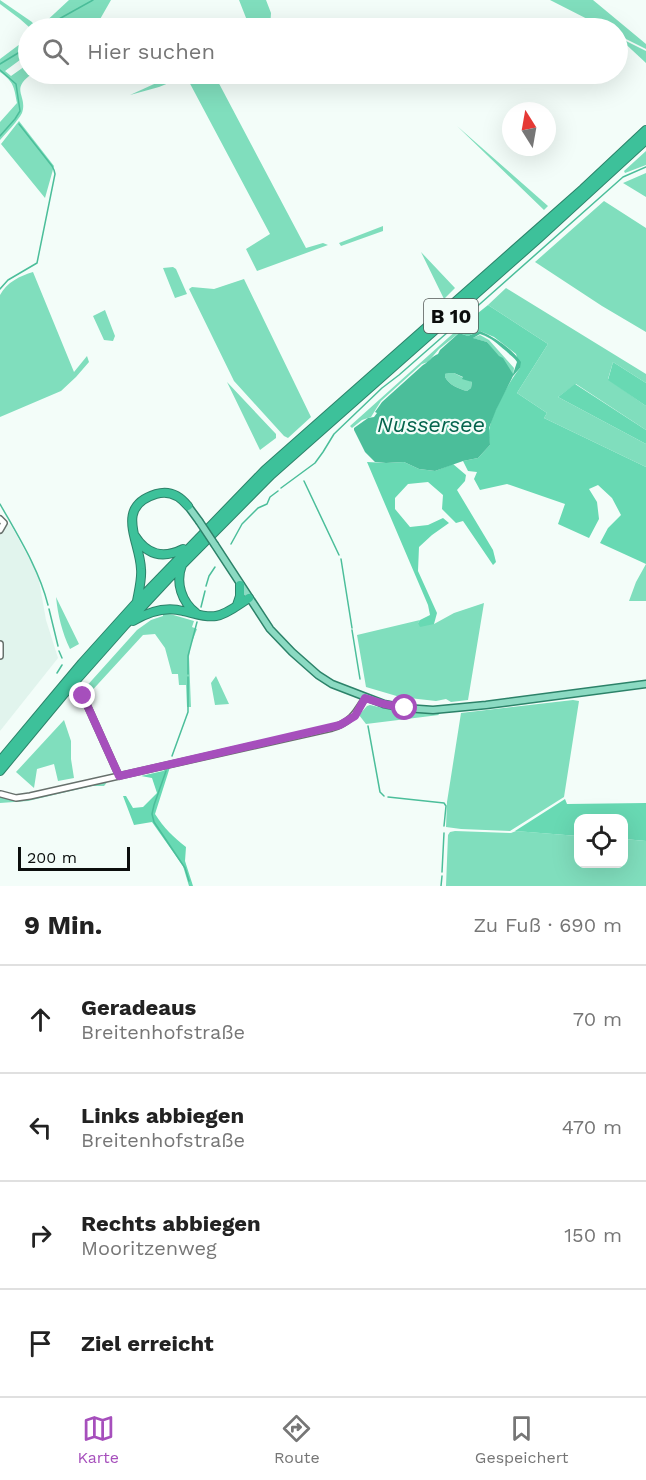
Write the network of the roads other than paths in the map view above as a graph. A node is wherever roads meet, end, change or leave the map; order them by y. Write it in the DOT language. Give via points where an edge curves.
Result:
graph roads {
  1 [pos="646,129"];
  2 [pos="646,140"];
  3 [pos="188,506"];
  4 [pos="0,519"];
  5 [pos="0,530"];
  6 [pos="132,532"];
  7 [pos="194,542"];
  8 [pos="183,563"];
  9 [pos="240,585"];
  10 [pos="249,598"];
  11 [pos="137,602"];
  12 [pos="236,606"];
  13 [pos="200,616"];
  14 [pos="126,624"];
  15 [pos="0,644"];
  16 [pos="0,656"];
  17 [pos="646,684"];
  18 [pos="83,696"];
  19 [pos="365,698"];
  20 [pos="0,761"];
  21 [pos="0,771"];
  22 [pos="119,776"];
  23 [pos="1,794"];
  1 -- 7 [label="highway, B 10" via="265,470"];
  2 -- 8 [label="highway, B 10" via="271,476"];
  3 -- 6 [label="highway" via="169,493 147,498 134,510"];
  3 -- 9 [label="main road, bridge"];
  4 -- 5 [label="street" via="4,524"];
  6 -- 7 [label="highway" via="145,548 156,554 174,554"];
  6 -- 11 [label="highway" via="142,572"];
  7 -- 11 [label="highway, B 10"];
  8 -- 13 [label="highway" via="180,590 186,603"];
  8 -- 14 [label="highway, B 10"];
  9 -- 10 [label="main road"];
  9 -- 12 [label="highway"];
  10 -- 12 [label="highway"];
  10 -- 19 [label="main road" via="270,629 318,675"];
  11 -- 20 [label="highway, B 10"];
  12 -- 13 [label="highway" via="221,615"];
  13 -- 14 [label="highway" via="168,609 142,615"];
  14 -- 21 [label="highway, B 10"];
  15 -- 16 [label="street"];
  17 -- 19 [label="main road" via="433,710"];
  18 -- 22 [label="street"];
  19 -- 22 [label="street" via="355,716 340,725"];
  22 -- 23 [label="street" via="23,797"];
}
